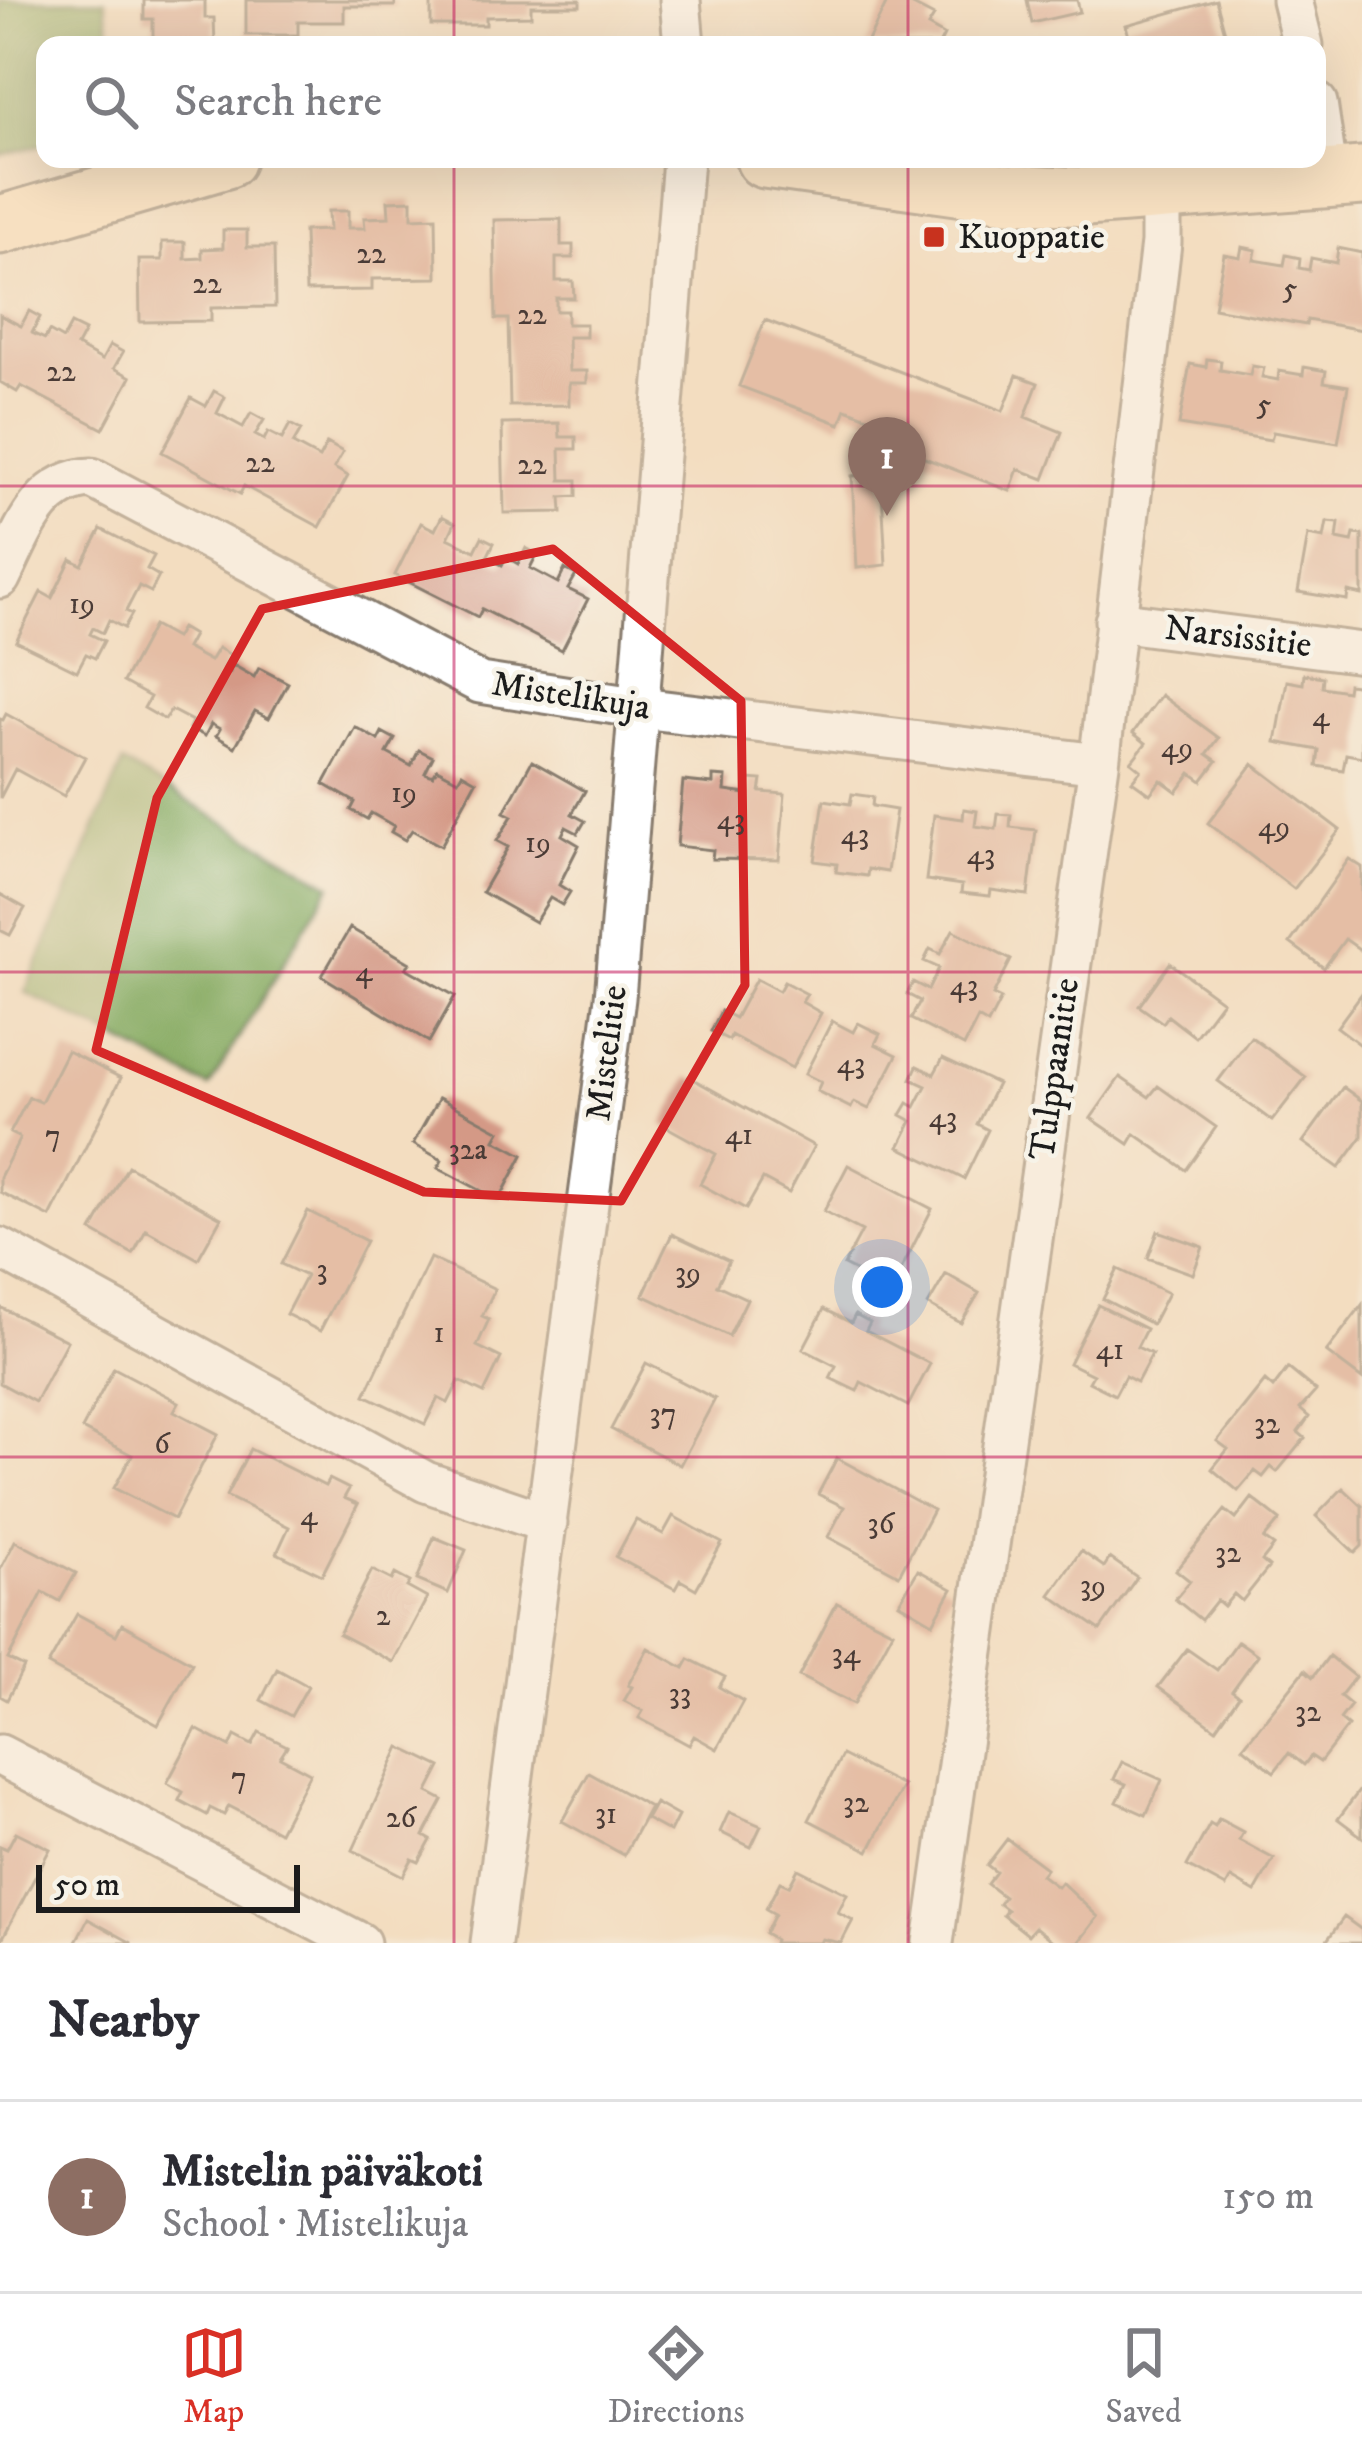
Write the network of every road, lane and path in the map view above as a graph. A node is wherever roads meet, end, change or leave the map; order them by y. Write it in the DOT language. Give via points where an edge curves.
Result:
graph roads {
  1 [pos="680,0"];
  2 [pos="1292,0"];
  3 [pos="684,36"];
  4 [pos="1301,36"];
  5 [pos="1326,126"];
  6 [pos="195,168"];
  7 [pos="681,168"];
  8 [pos="829,168"];
  9 [pos="1345,176"];
  10 [pos="1161,194"];
  11 [pos="0,225"];
  12 [pos="0,578"];
  13 [pos="1114,621"];
  14 [pos="1362,653"];
  15 [pos="640,708"];
  16 [pos="1099,764"];
  17 [pos="0,1248"];
  18 [pos="548,1523"];
  19 [pos="0,1755"];
  20 [pos="360,1943"];
  21 [pos="491,1943"];
  22 [pos="933,1943"];
  1 -- 3 [label="street"];
  2 -- 4 [label="street"];
  5 -- 9 [label="street"];
  6 -- 11 [label="main road"];
  7 -- 15 [label="street, Mistelitie"];
  8 -- 10 [label="main road" via="1007,193"];
  9 -- 10 [label="main road"];
  10 -- 13 [label="street, Tulppaanitie"];
  12 -- 15 [label="street, Mistelikuja" via="42,498 69,479 92,478 480,683"];
  13 -- 14 [label="street, Narsissitie"];
  13 -- 16 [label="street, Tulppaanitie"];
  15 -- 16 [label="street, Mistelikuja"];
  15 -- 18 [label="street, Mistelitie" via="615,998"];
  16 -- 22 [label="street, Tulppaanitie"];
  17 -- 18 [label="street" via="426,1482"];
  18 -- 21 [label="street, Mistelitie"];
  19 -- 20 [label="street"];
}
